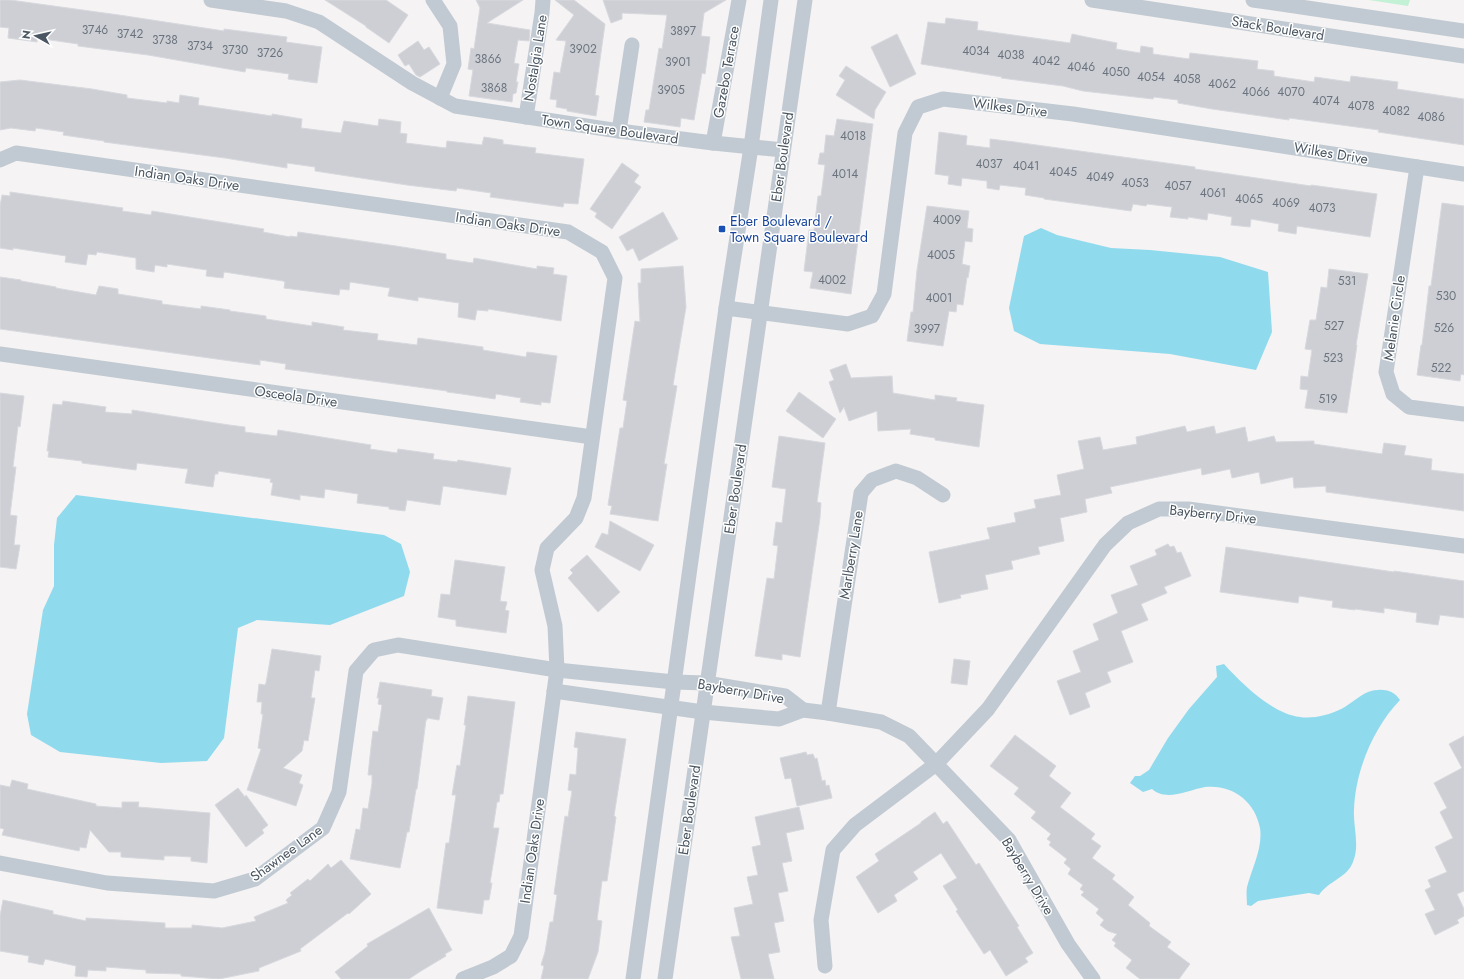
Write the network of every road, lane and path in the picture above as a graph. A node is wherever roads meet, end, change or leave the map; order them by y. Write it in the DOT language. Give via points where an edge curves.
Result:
graph roads {
  1 [pos="212,0"];
  2 [pos="433,0"];
  3 [pos="543,0"];
  4 [pos="739,0"];
  5 [pos="771,0"];
  6 [pos="805,0"];
  7 [pos="1093,0"];
  8 [pos="1254,0"];
  9 [pos="1464,31"];
  10 [pos="632,45"];
  11 [pos="1464,56"];
  12 [pos="440,98"];
  13 [pos="526,117"];
  14 [pos="619,131"];
  15 [pos="713,144"];
  16 [pos="751,147"];
  17 [pos="783,150"];
  18 [pos="0,160"];
  19 [pos="1416,166"];
  20 [pos="1464,174"];
  21 [pos="726,308"];
  22 [pos="759,314"];
  23 [pos="0,354"];
  24 [pos="1464,414"];
  25 [pos="592,437"];
  26 [pos="943,495"];
  27 [pos="1464,546"];
  28 [pos="557,670"];
  29 [pos="603,674"];
  30 [pos="674,682"];
  31 [pos="706,683"];
  32 [pos="554,691"];
  33 [pos="599,698"];
  34 [pos="671,708"];
  35 [pos="804,710"];
  36 [pos="703,712"];
  37 [pos="828,713"];
  38 [pos="936,764"];
  39 [pos="0,863"];
  40 [pos="826,966"];
  41 [pos="463,979"];
  42 [pos="633,979"];
  43 [pos="664,979"];
  44 [pos="1093,979"];
  1 -- 12 [label="street, Town Square Boulevard" via="286,11 319,22 412,83"];
  2 -- 12 [label="street" via="450,26 454,64"];
  3 -- 13 [label="street, Nostalgia Lane"];
  4 -- 15 [label="street, Gazebo Terrace"];
  5 -- 16 [label="street"];
  6 -- 17 [label="street, Eber Boulevard"];
  7 -- 11 [label="street, Stack Boulevard"];
  8 -- 9 [label="street, Stack Boulevard"];
  10 -- 14 [label="street"];
  12 -- 13 [label="street, Town Square Boulevard" via="455,106"];
  13 -- 14 [label="street, Town Square Boulevard"];
  14 -- 15 [label="street, Town Square Boulevard"];
  15 -- 16 [label="street, Town Square Boulevard"];
  16 -- 17 [label="street, Town Square Boulevard"];
  16 -- 21 [label="street"];
  17 -- 22 [label="street, Eber Boulevard"];
  18 -- 25 [label="street, Indian Oaks Drive" via="16,153 568,232 602,252 614,278"];
  19 -- 20 [label="street, Wilkes Drive"];
  19 -- 22 [label="street, Wilkes Drive" via="1073,114 943,99 918,107 905,133 884,294 872,316 848,324"];
  19 -- 24 [label="street, Melanie Circle" via="1386,372 1393,394 1409,407"];
  21 -- 22 [label="street, Wilkes Drive"];
  21 -- 30 [label="street"];
  22 -- 31 [label="street, Eber Boulevard"];
  23 -- 25 [label="street, Osceola Drive"];
  25 -- 28 [label="street, Indian Oaks Drive" via="584,498 576,518 547,548 542,570 555,626"];
  26 -- 37 [label="street, Marlberry Lane" via="917,478 896,471 872,480 861,493"];
  27 -- 38 [label="street, Bayberry Drive" via="1188,509 1159,508 1128,523 1105,545 988,709"];
  28 -- 29 [label="street"];
  28 -- 32 [label="street, Indian Oaks Drive"];
  28 -- 39 [label="street, Shawnee Lane" via="398,645 374,650 356,671 339,792 323,828 255,879 214,891 107,883"];
  29 -- 30 [label="street"];
  29 -- 33 [label="street"];
  30 -- 31 [label="street, Bayberry Drive"];
  30 -- 34 [label="street"];
  31 -- 35 [label="street, Bayberry Drive" via="785,696"];
  31 -- 36 [label="street, Eber Boulevard"];
  32 -- 33 [label="street"];
  32 -- 41 [label="street, Indian Oaks Drive" via="521,936 511,956 493,967"];
  33 -- 34 [label="street"];
  34 -- 36 [label="street, Bayberry Drive"];
  34 -- 42 [label="street"];
  35 -- 36 [label="street, Bayberry Drive" via="779,719"];
  35 -- 37 [label="street, Bayberry Drive"];
  36 -- 43 [label="street, Eber Boulevard"];
  37 -- 38 [label="street, Bayberry Drive" via="880,722 909,736"];
  38 -- 40 [label="street" via="855,825 833,850 821,920"];
  38 -- 44 [label="street, Bayberry Drive" via="1009,840 1068,944"];
}
